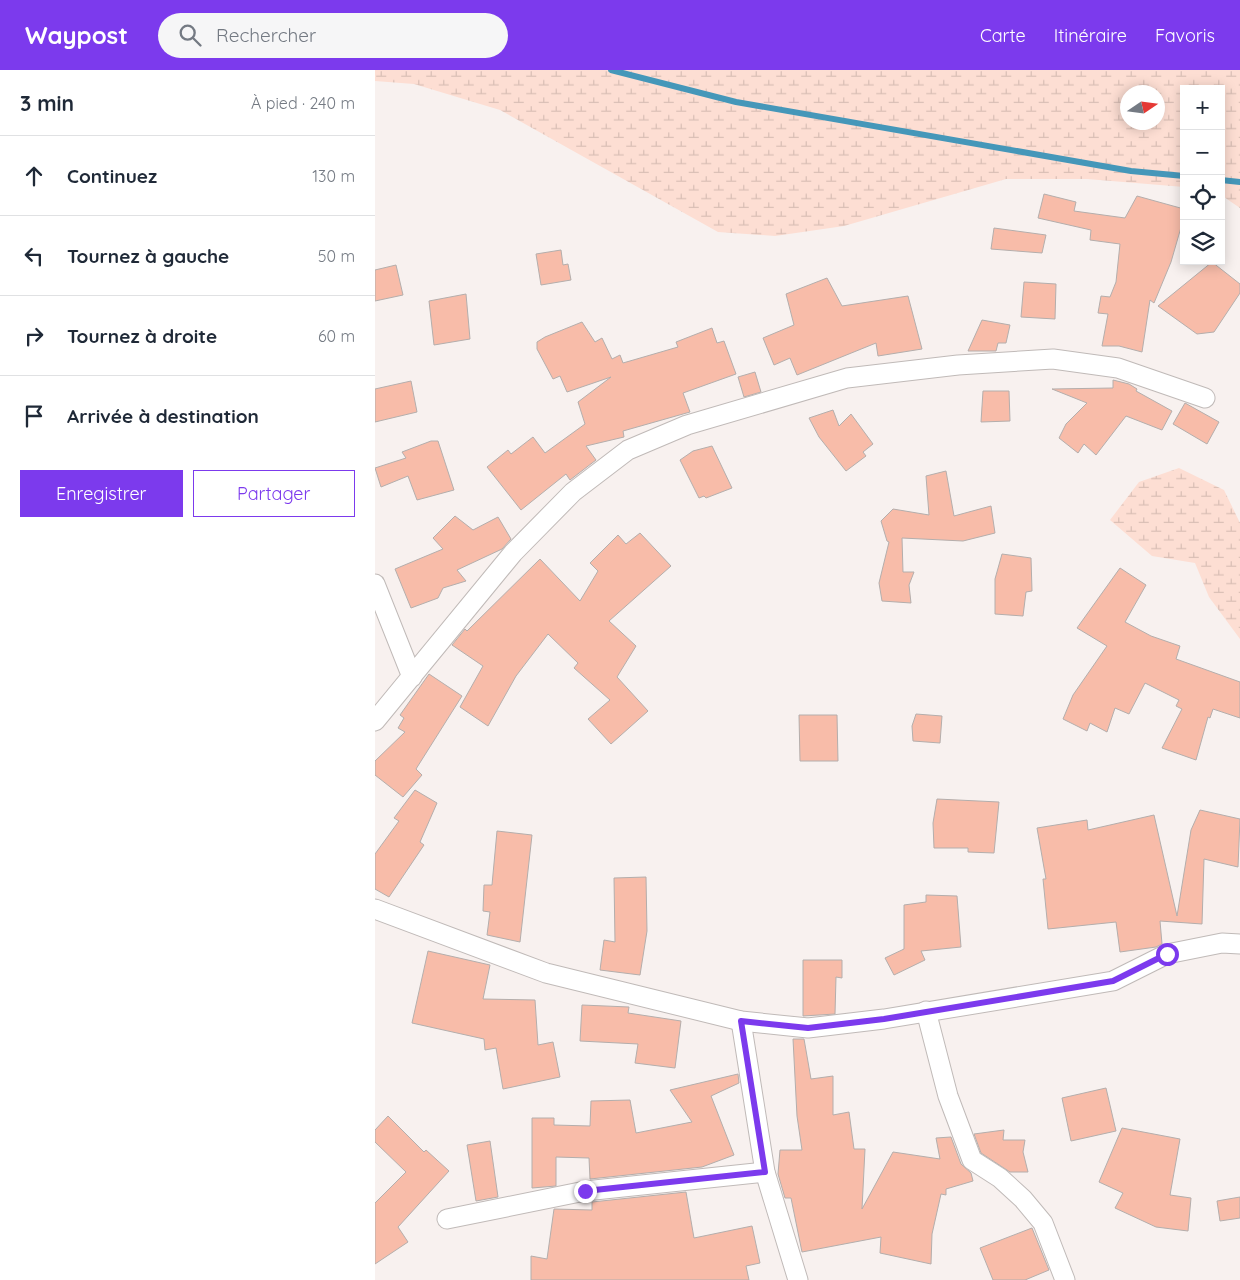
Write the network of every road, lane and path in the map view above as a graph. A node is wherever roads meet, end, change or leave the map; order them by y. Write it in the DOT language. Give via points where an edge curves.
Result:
graph roads {
  1 [pos="1205,398"];
  2 [pos="375,584"];
  3 [pos="412,677"];
  4 [pos="375,721"];
  5 [pos="375,908"];
  6 [pos="1240,944"];
  7 [pos="926,1011"];
  8 [pos="741,1021"];
  9 [pos="765,1172"];
  10 [pos="447,1219"];
  11 [pos="798,1280"];
  12 [pos="1065,1280"];
  1 -- 3 [label="street" via="1118,368 1053,359 958,365 847,378 687,426 628,450 573,492 513,553"];
  2 -- 3 [label="street"];
  3 -- 4 [label="street"];
  5 -- 8 [label="street" via="547,973"];
  6 -- 7 [label="street" via="1167,954 1113,981"];
  7 -- 8 [label="street" via="808,1028"];
  7 -- 12 [label="street" via="948,1096 972,1160 1000,1178 1043,1223"];
  8 -- 9 [label="street"];
  9 -- 10 [label="street" via="585,1191"];
  9 -- 11 [label="street"];
}
